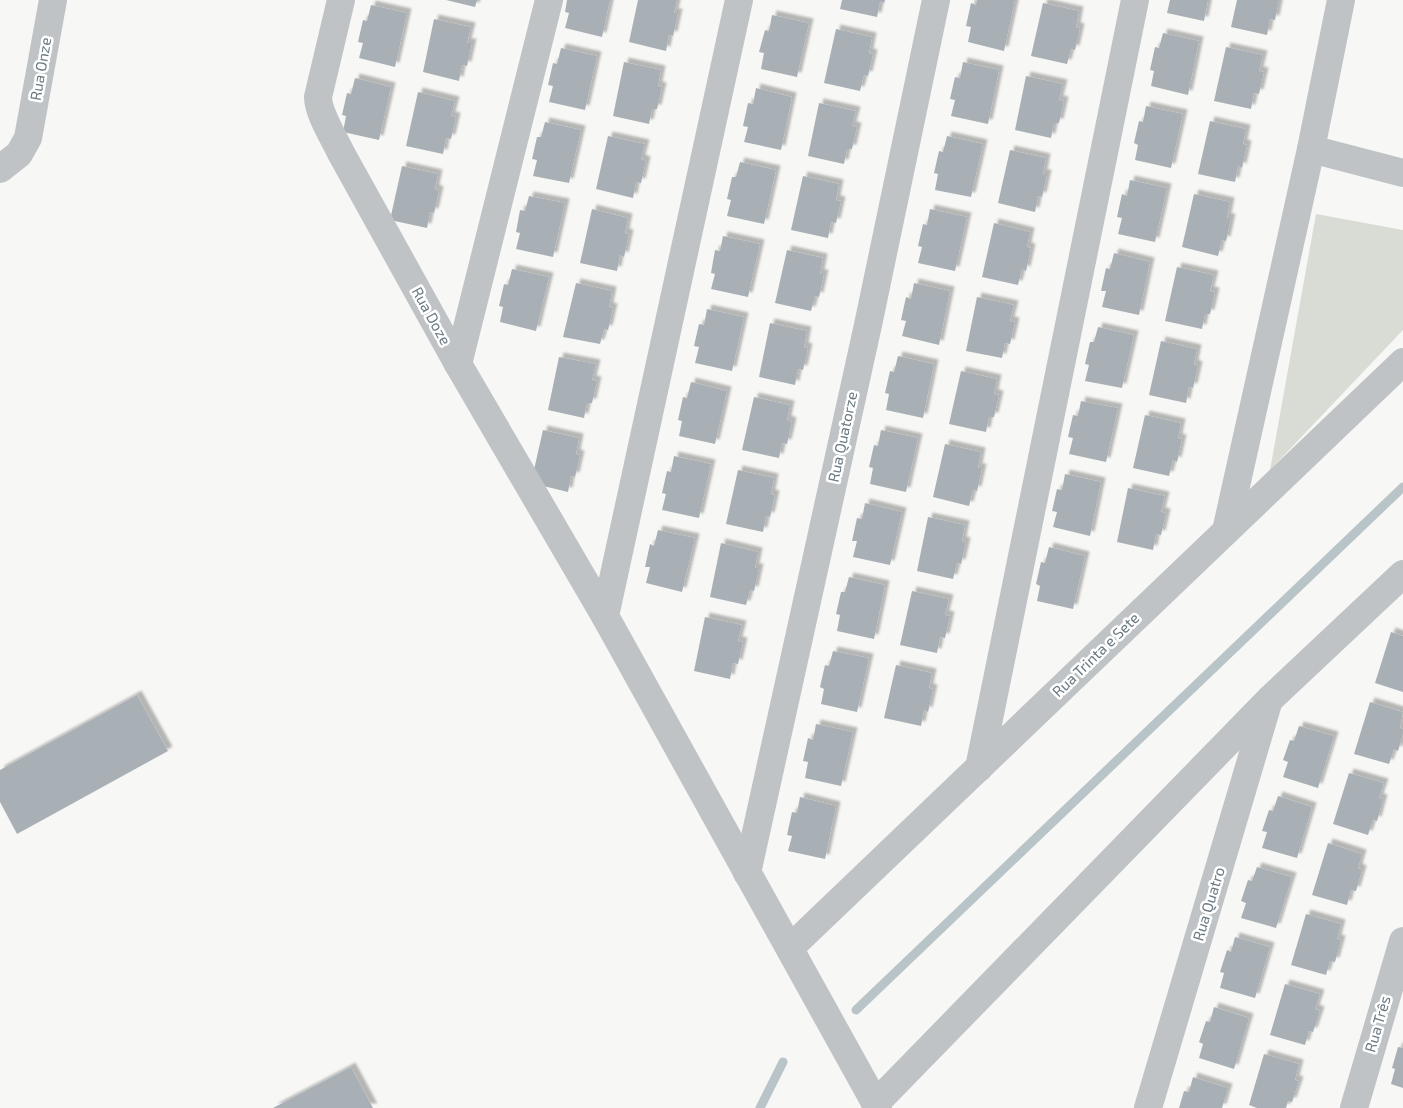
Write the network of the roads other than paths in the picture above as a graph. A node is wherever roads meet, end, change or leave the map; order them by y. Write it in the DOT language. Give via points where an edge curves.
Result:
graph roads {
  1 [pos="53,0"];
  2 [pos="341,0"];
  3 [pos="548,0"];
  4 [pos="739,0"];
  5 [pos="936,0"];
  6 [pos="1135,0"];
  7 [pos="1341,0"];
  8 [pos="1310,148"];
  9 [pos="0,169"];
  10 [pos="1403,173"];
  11 [pos="1403,362"];
  12 [pos="458,364"];
  13 [pos="1226,530"];
  14 [pos="1403,574"];
  15 [pos="605,616"];
  16 [pos="1270,699"];
  17 [pos="978,768"];
  18 [pos="747,873"];
  19 [pos="1403,941"];
  20 [pos="790,948"];
  21 [pos="876,1106"];
  22 [pos="1148,1108"];
  23 [pos="1354,1108"];
  1 -- 9 [label="street, Rua Onze" via="28,138 19,154"];
  2 -- 12 [label="street, Rua Doze" via="318,103 341,153"];
  3 -- 12 [label="street"];
  4 -- 15 [label="street"];
  5 -- 18 [label="street, Rua Quatorze"];
  6 -- 17 [label="street"];
  7 -- 8 [label="street"];
  8 -- 10 [label="street"];
  8 -- 13 [label="street"];
  11 -- 13 [label="street, Rua Trinta e Sete"];
  12 -- 15 [label="street, Rua Doze"];
  13 -- 17 [label="street, Rua Trinta e Sete"];
  14 -- 16 [label="street"];
  15 -- 18 [label="street, Rua Doze"];
  16 -- 21 [label="street"];
  16 -- 22 [label="street, Rua Quatro"];
  17 -- 20 [label="street, Rua Trinta e Sete"];
  18 -- 20 [label="street, Rua Doze"];
  19 -- 23 [label="street, Rua Três"];
  20 -- 21 [label="street, Rua Doze"];
}
